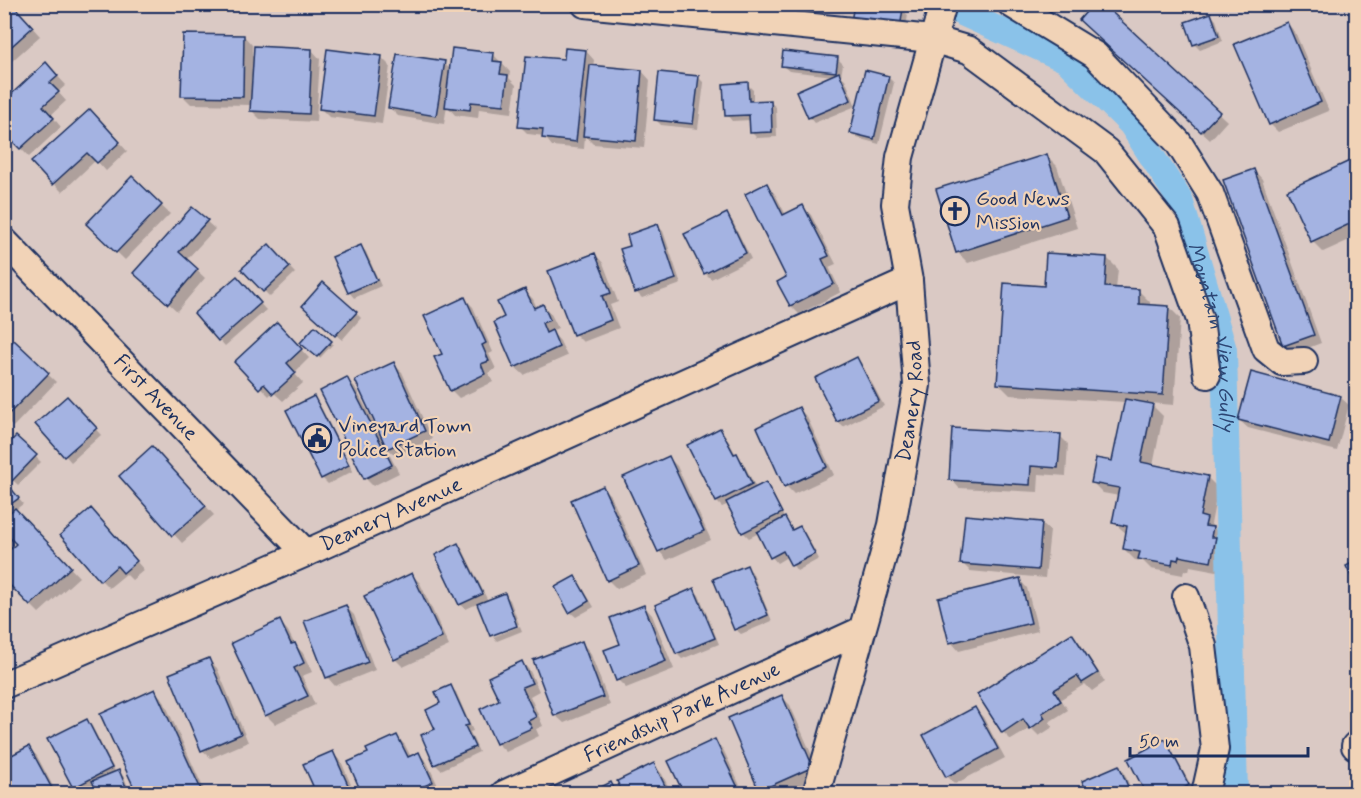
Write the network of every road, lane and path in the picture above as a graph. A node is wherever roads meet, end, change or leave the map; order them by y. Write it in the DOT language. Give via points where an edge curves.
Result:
graph roads {
  1 [pos="585,4"];
  2 [pos="1011,4"];
  3 [pos="943,5"];
  4 [pos="932,39"];
  5 [pos="4,241"];
  6 [pos="909,281"];
  7 [pos="1304,361"];
  8 [pos="1207,375"];
  9 [pos="306,553"];
  10 [pos="1186,597"];
  11 [pos="862,630"];
  12 [pos="4,685"];
  13 [pos="504,794"];
  14 [pos="816,794"];
  15 [pos="1205,794"];
  1 -- 4 [label="street"];
  2 -- 7 [label="street" via="1095,55 1178,142 1210,193 1266,349 1282,362"];
  3 -- 4 [label="street, Deanery Road"];
  4 -- 6 [label="street, Deanery Road" via="900,158 895,204"];
  4 -- 8 [label="street" via="969,50 1106,151 1167,227 1200,321"];
  5 -- 9 [label="street, First Avenue"];
  6 -- 9 [label="street, Deanery Avenue"];
  6 -- 11 [label="street, Deanery Road" via="917,385 892,525"];
  9 -- 12 [label="street, Deanery Avenue"];
  10 -- 15 [label="street" via="1203,646 1215,748"];
  11 -- 13 [label="street, Friendship Park Avenue"];
  11 -- 14 [label="street, Deanery Road"];
}
